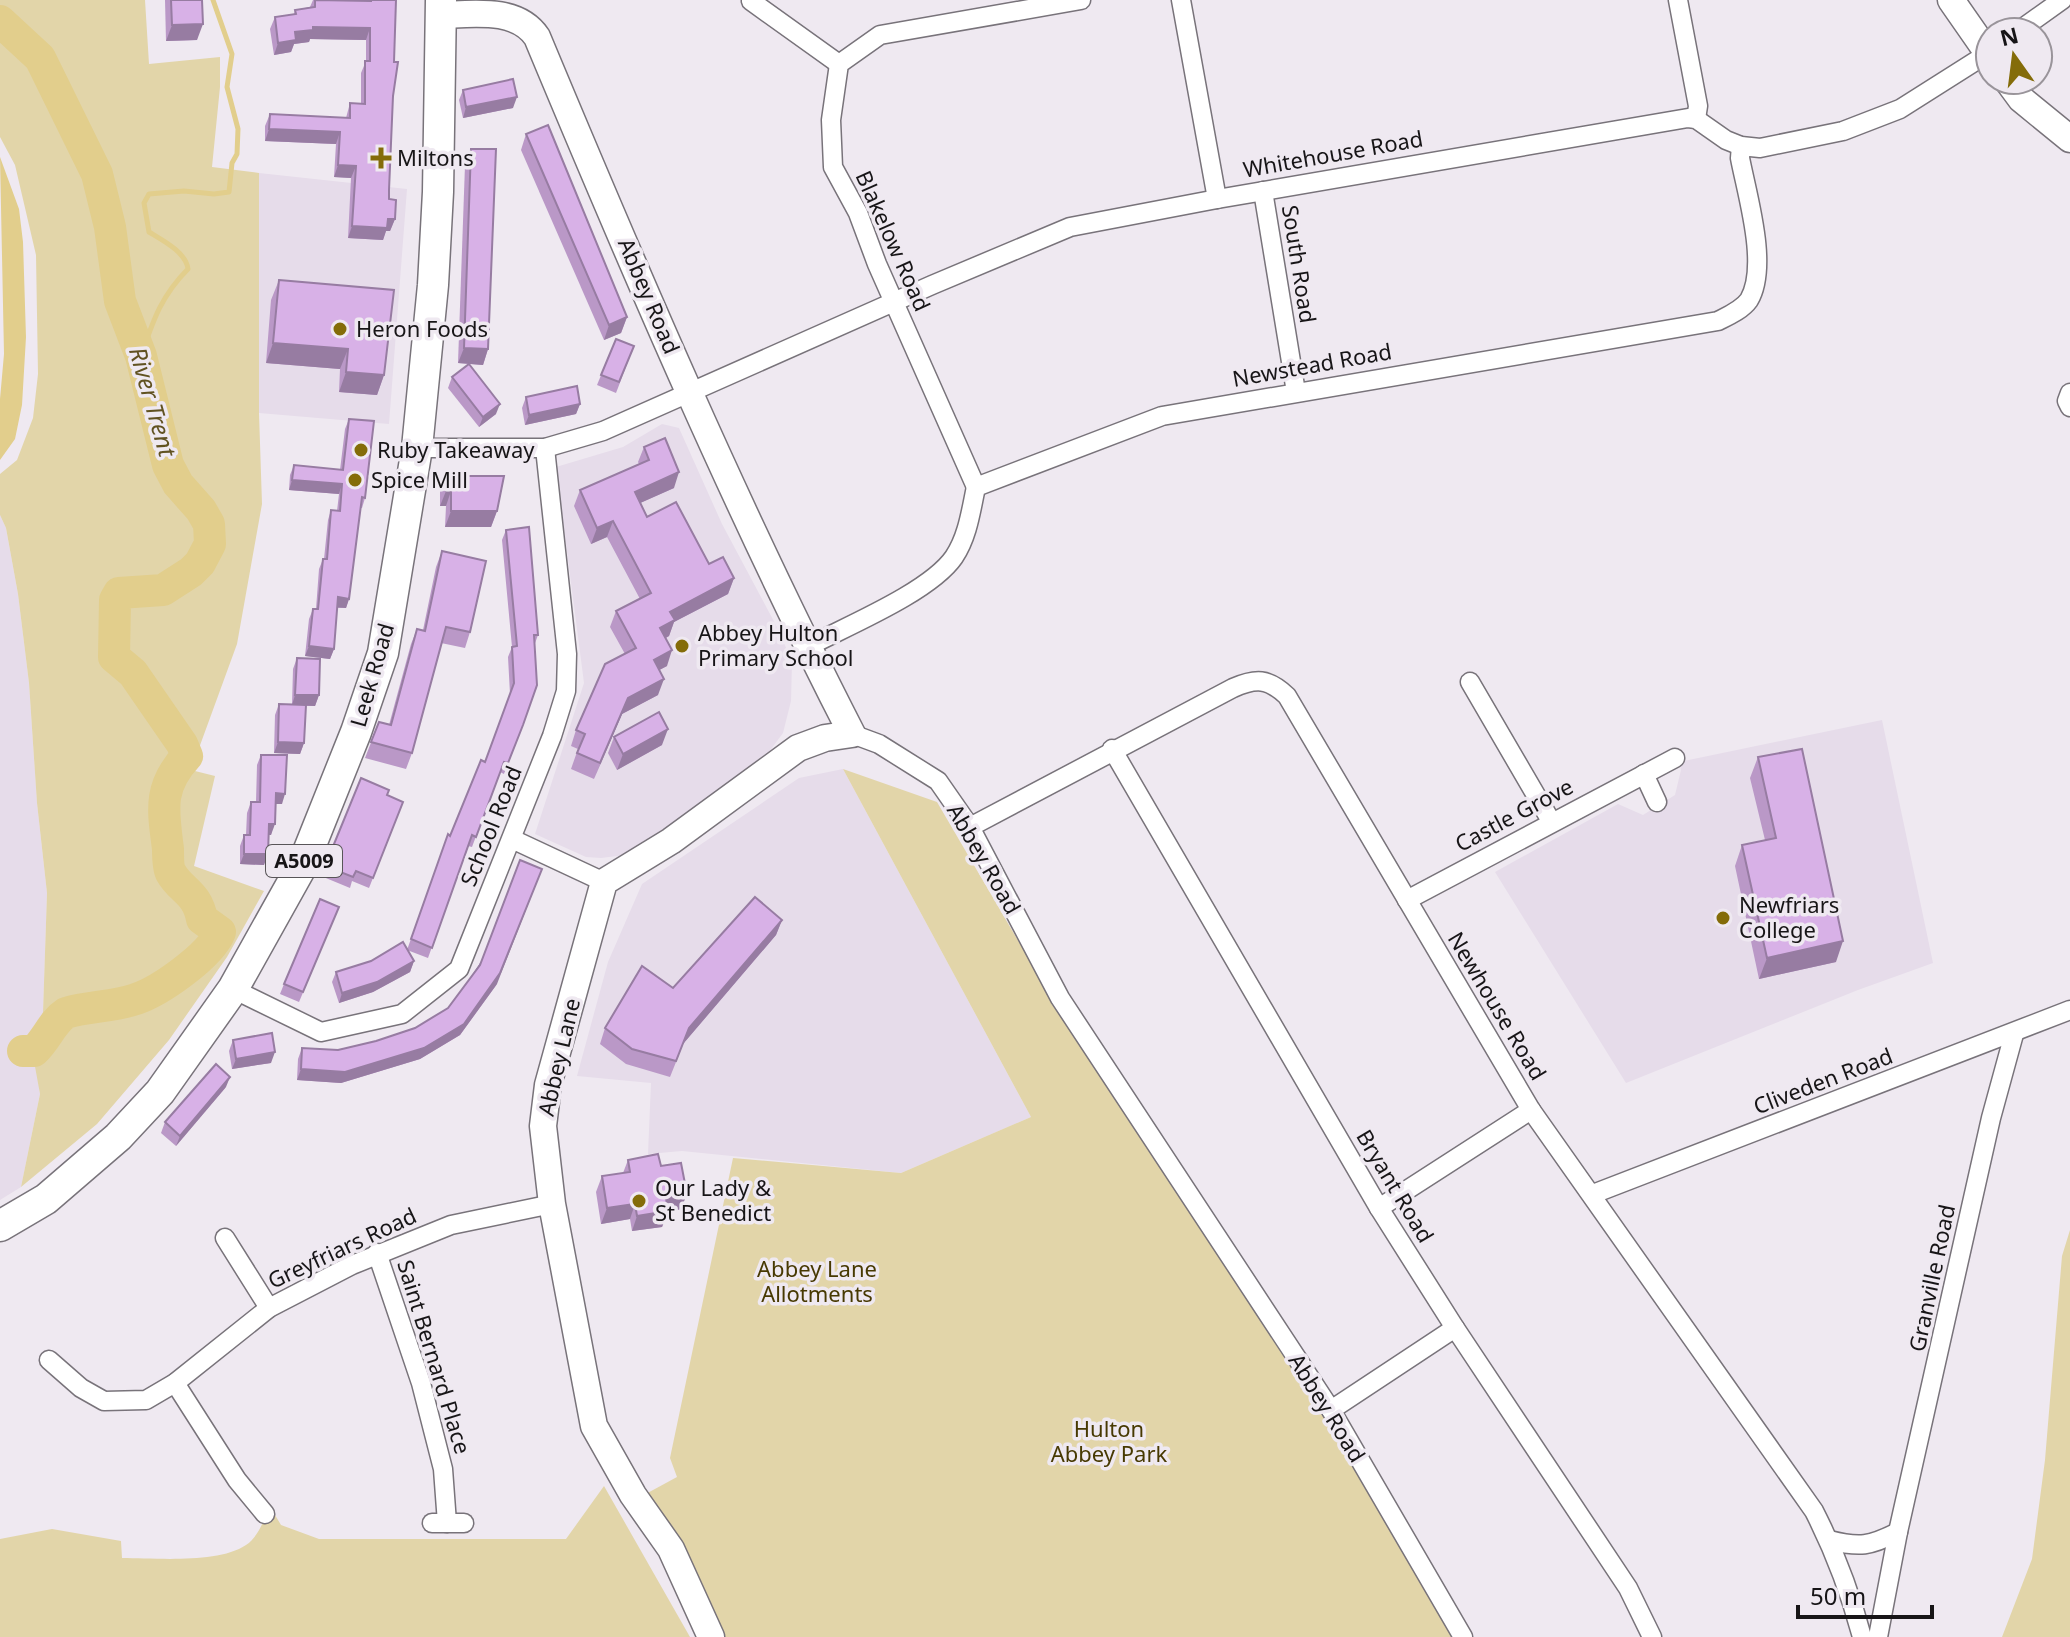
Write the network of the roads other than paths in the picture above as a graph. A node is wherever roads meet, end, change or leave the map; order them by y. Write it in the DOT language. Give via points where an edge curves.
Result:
graph roads {
  1 [pos="1081,0"];
  2 [pos="1181,0"];
  3 [pos="1678,0"];
  4 [pos="1951,0"];
  5 [pos="2062,0"];
  6 [pos="751,1"];
  7 [pos="441,8"];
  8 [pos="2040,16"];
  9 [pos="1974,33"];
  10 [pos="1974,63"];
  11 [pos="839,64"];
  12 [pos="2019,96"];
  13 [pos="1696,119"];
  14 [pos="2070,139"];
  15 [pos="1741,146"];
  16 [pos="1263,191"];
  17 [pos="1217,199"];
  18 [pos="895,304"];
  19 [pos="1296,392"];
  20 [pos="691,393"];
  21 [pos="2070,393"];
  22 [pos="2070,407"];
  23 [pos="417,448"];
  24 [pos="545,448"];
  25 [pos="976,487"];
  26 [pos="807,647"];
  27 [pos="1470,682"];
  28 [pos="852,734"];
  29 [pos="1112,749"];
  30 [pos="1675,758"];
  31 [pos="1644,774"];
  32 [pos="1657,802"];
  33 [pos="1551,821"];
  34 [pos="970,827"];
  35 [pos="512,839"];
  36 [pos="604,882"];
  37 [pos="1407,900"];
  38 [pos="233,989"];
  39 [pos="2070,1010"];
  40 [pos="2014,1034"];
  41 [pos="1531,1110"];
  42 [pos="1593,1194"];
  43 [pos="552,1204"];
  44 [pos="1379,1208"];
  45 [pos="0,1226"];
  46 [pos="225,1238"];
  47 [pos="377,1253"];
  48 [pos="269,1308"];
  49 [pos="1455,1328"];
  50 [pos="49,1360"];
  51 [pos="175,1383"];
  52 [pos="1331,1410"];
  53 [pos="265,1514"];
  54 [pos="448,1523"];
  55 [pos="1898,1532"];
  56 [pos="1829,1540"];
  57 [pos="711,1637"];
  58 [pos="1463,1637"];
  59 [pos="1652,1637"];
  60 [pos="1862,1637"];
  61 [pos="1878,1637"];
  1 -- 11 [label="street" via="880,35"];
  2 -- 17 [label="street"];
  3 -- 13 [label="street"];
  4 -- 9 [label="street"];
  5 -- 8 [label="street"];
  6 -- 11 [label="street"];
  7 -- 20 [label="street, Abbey Road" via="518,20 537,37"];
  7 -- 23 [label="main road, Leek Road / A5009" via="433,285"];
  10 -- 15 [label="street" via="1900,109 1855,128 1760,148"];
  11 -- 18 [label="street, Blakelow Road" via="831,120 833,167"];
  12 -- 14 [label="street"];
  13 -- 15 [label="street"];
  13 -- 16 [label="street, Whitehouse Road"];
  15 -- 19 [label="street, Newstead Road" via="1757,258 1748,301 1735,313 1718,321"];
  16 -- 17 [label="street, Whitehouse Road"];
  16 -- 19 [label="street, South Road"];
  17 -- 18 [label="street, Whitehouse Road" via="1070,227"];
  18 -- 20 [label="street, Whitehouse Road"];
  18 -- 25 [label="street, Blakelow Road"];
  19 -- 25 [label="street, Newstead Road" via="1162,416"];
  20 -- 24 [label="street" via="603,431"];
  20 -- 26 [label="street, Abbey Road"];
  21 -- 22 [label="street"];
  23 -- 24 [label="street"];
  23 -- 38 [label="main road, Leek Road / A5009" via="383,653 304,862"];
  24 -- 35 [label="street, School Road" via="567,654 566,691"];
  25 -- 26 [label="street" via="954,557 931,582"];
  26 -- 28 [label="street, Abbey Road"];
  27 -- 33 [label="street"];
  28 -- 34 [label="street, Abbey Road" via="879,744 938,781"];
  28 -- 36 [label="street" via="798,748 671,841"];
  29 -- 34 [label="street, Newhouse Road"];
  29 -- 37 [label="street, Newhouse Road" via="1233,688 1261,679 1275,684"];
  29 -- 44 [label="street, Bryant Road"];
  30 -- 31 [label="street, Castle Grove"];
  31 -- 32 [label="street"];
  31 -- 33 [label="street, Castle Grove"];
  33 -- 37 [label="street, Castle Grove"];
  34 -- 52 [label="street, Abbey Road" via="1060,998"];
  35 -- 36 [label="street"];
  35 -- 38 [label="street, School Road" via="459,969 402,1014 321,1032"];
  36 -- 43 [label="street, Abbey Lane" via="548,1085 543,1126"];
  37 -- 41 [label="street, Newhouse Road"];
  38 -- 45 [label="main road, Leek Road / A5009" via="160,1092 118,1137 46,1199"];
  39 -- 40 [label="street, Cliveden Road"];
  40 -- 42 [label="street, Cliveden Road"];
  40 -- 55 [label="street, Granville Road"];
  41 -- 42 [label="street, Newhouse Road"];
  41 -- 44 [label="street"];
  42 -- 56 [label="street, Newhouse Road"];
  43 -- 47 [label="street, Greyfriars Road" via="451,1225"];
  43 -- 57 [label="street, Abbey Lane" via="594,1426 671,1549"];
  44 -- 49 [label="street, Bryant Road"];
  46 -- 48 [label="street"];
  47 -- 48 [label="street, Greyfriars Road"];
  47 -- 54 [label="street, Saint Bernard Place" via="421,1383 443,1469"];
  48 -- 51 [label="street, Greyfriars Road"];
  49 -- 52 [label="street"];
  49 -- 59 [label="street, Bryant Road" via="1628,1588"];
  50 -- 51 [label="street, Greyfriars Road" via="104,1401 146,1400"];
  51 -- 53 [label="street"];
  52 -- 58 [label="street, Abbey Road"];
  55 -- 56 [label="street" via="1855,1547"];
  55 -- 61 [label="street, Granville Road"];
  56 -- 60 [label="street, Newhouse Road"];
}
